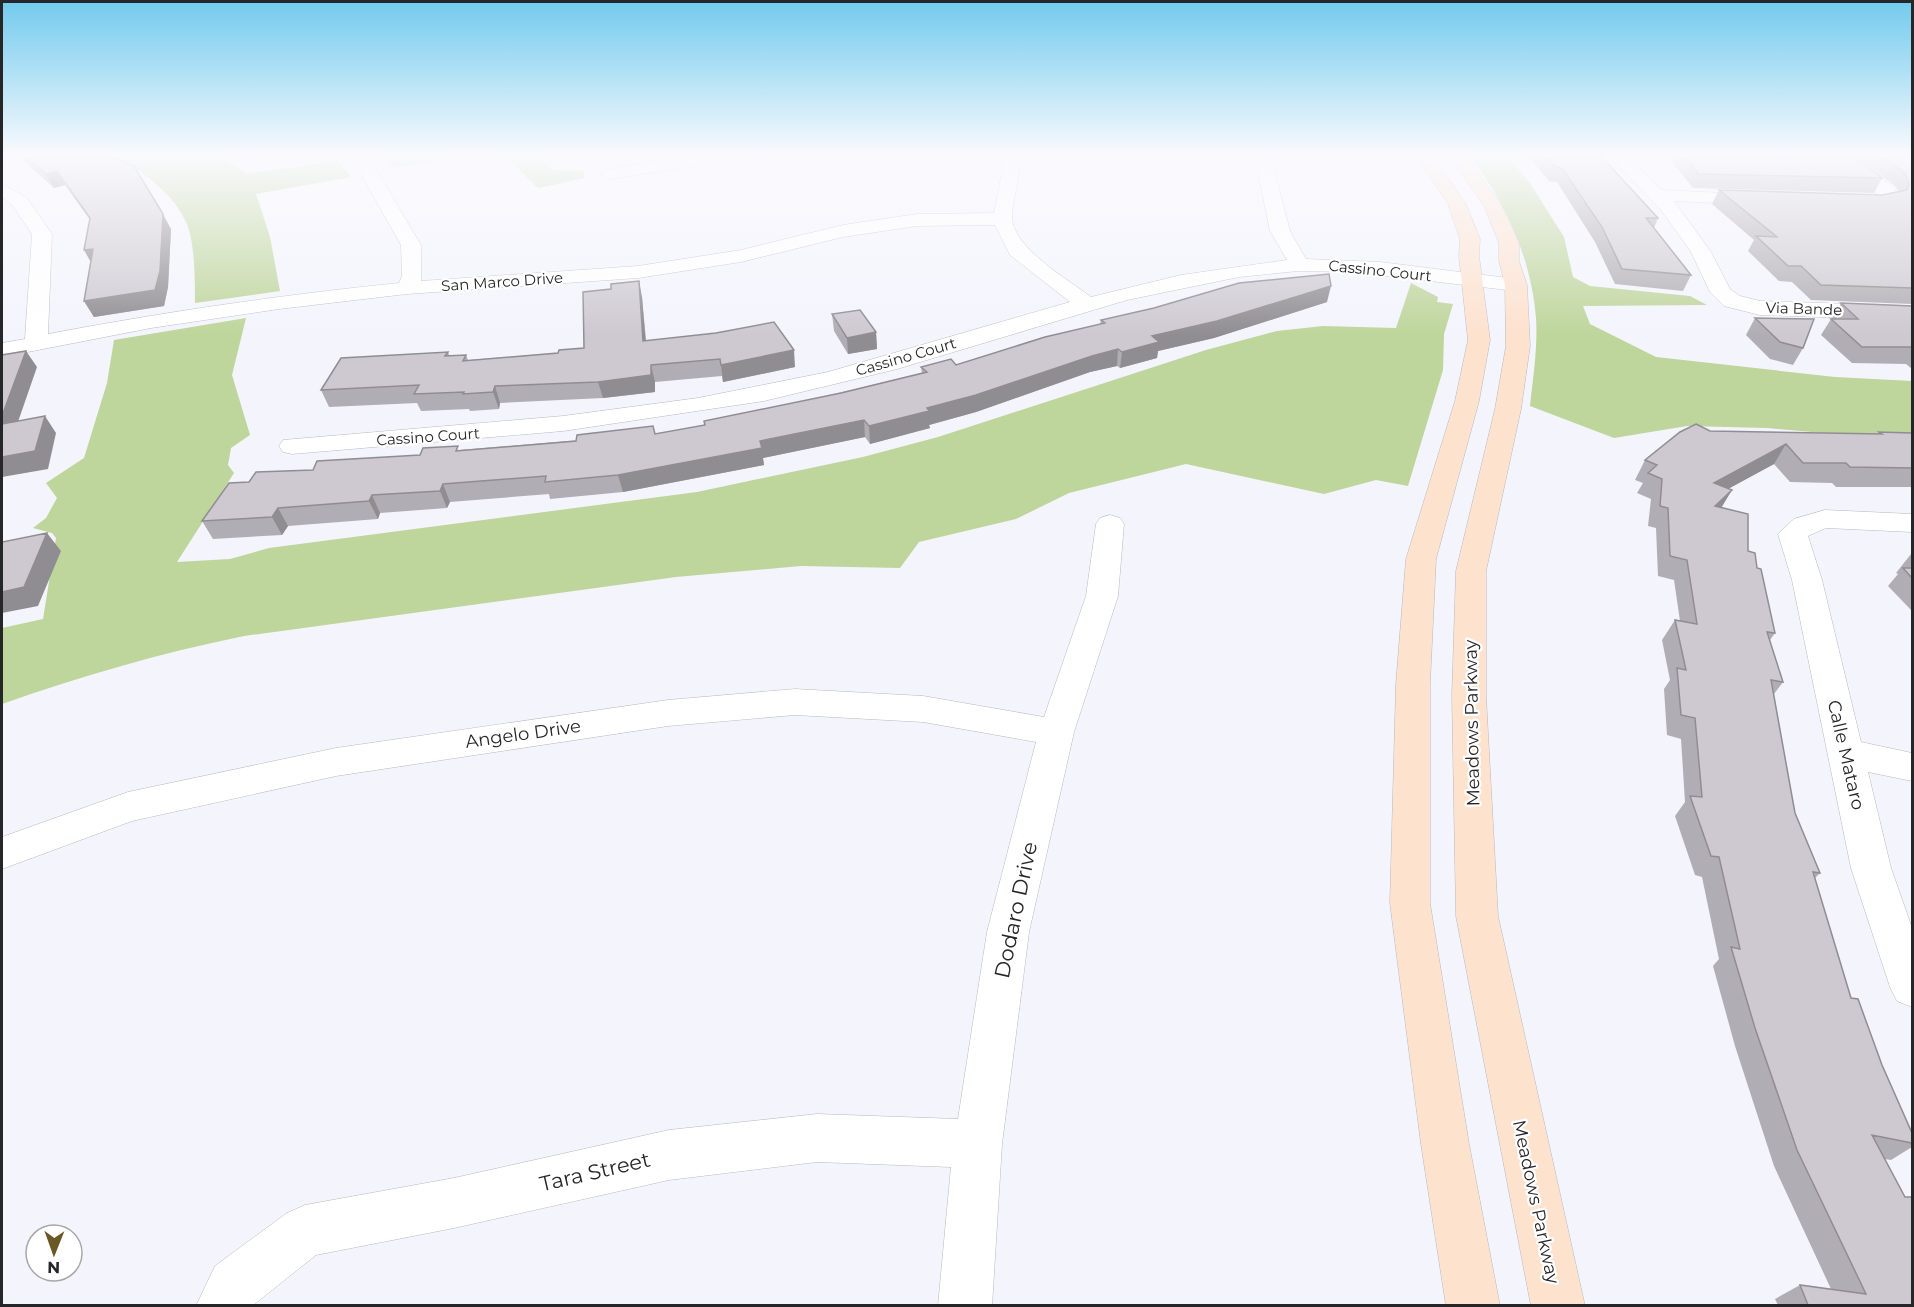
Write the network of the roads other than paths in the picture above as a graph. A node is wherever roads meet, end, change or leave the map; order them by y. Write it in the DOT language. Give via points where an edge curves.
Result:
graph roads {
  1 [pos="28,214"];
  2 [pos="393,214"];
  3 [pos="1003,214"];
  4 [pos="1276,214"];
  5 [pos="1460,214"];
  6 [pos="1496,214"];
  7 [pos="1672,214"];
  8 [pos="1002,219"];
  9 [pos="1300,265"];
  10 [pos="1472,281"];
  11 [pos="1516,285"];
  12 [pos="407,288"];
  13 [pos="1089,306"];
  14 [pos="1912,313"];
  15 [pos="36,343"];
  16 [pos="2,350"];
  17 [pos="292,446"];
  18 [pos="1912,523"];
  19 [pos="1110,524"];
  20 [pos="1056,732"];
  21 [pos="1845,753"];
  22 [pos="1912,766"];
  23 [pos="2,853"];
  24 [pos="1912,987"];
  25 [pos="978,1144"];
  26 [pos="229,1295"];
  27 [pos="965,1305"];
  28 [pos="1473,1305"];
  29 [pos="1558,1305"];
  1 -- 15 [label="street" via="42,234"];
  2 -- 12 [label="street" via="411,245 412,276"];
  3 -- 8 [label="street"];
  4 -- 9 [label="street" via="1280,231"];
  5 -- 10 [label="main road" via="1470,239"];
  6 -- 11 [label="main road, Meadows Parkway" via="1509,243"];
  7 -- 14 [label="street, Via Bande" via="1701,252 1721,292 1732,301 1760,308"];
  8 -- 12 [label="street, San Marco Drive" via="917,220 843,231 741,256 638,272"];
  8 -- 13 [label="street" via="1017,251"];
  9 -- 10 [label="street, Cassino Court" via="1363,266"];
  9 -- 13 [label="street, Cassino Court" via="1207,275"];
  10 -- 11 [label="street, Cassino Court"];
  10 -- 28 [label="main road" via="1479,340 1467,401 1421,559 1413,684 1410,903"];
  11 -- 29 [label="main road, Meadows Parkway" via="1518,346 1510,399 1471,571 1469,696 1478,916"];
  12 -- 15 [label="street, San Marco Drive" via="270,304"];
  13 -- 17 [label="street, Cassino Court" via="830,379 675,408 516,429"];
  15 -- 16 [label="street, San Marco Drive"];
  18 -- 21 [label="street, Calle Mataro" via="1825,519 1804,525 1793,534"];
  19 -- 20 [label="street, Dodaro Drive" via="1102,596"];
  20 -- 23 [label="street, Angelo Drive" via="922,709 795,702 669,713 336,762 128,807"];
  20 -- 25 [label="street, Dodaro Drive" via="1008,932"];
  21 -- 22 [label="street"];
  21 -- 24 [label="street, Calle Mataro" via="1871,868"];
  25 -- 26 [label="street, Tara Street" via="817,1138 669,1155 454,1203 305,1231"];
  25 -- 27 [label="street, Dodaro Drive"];
}
